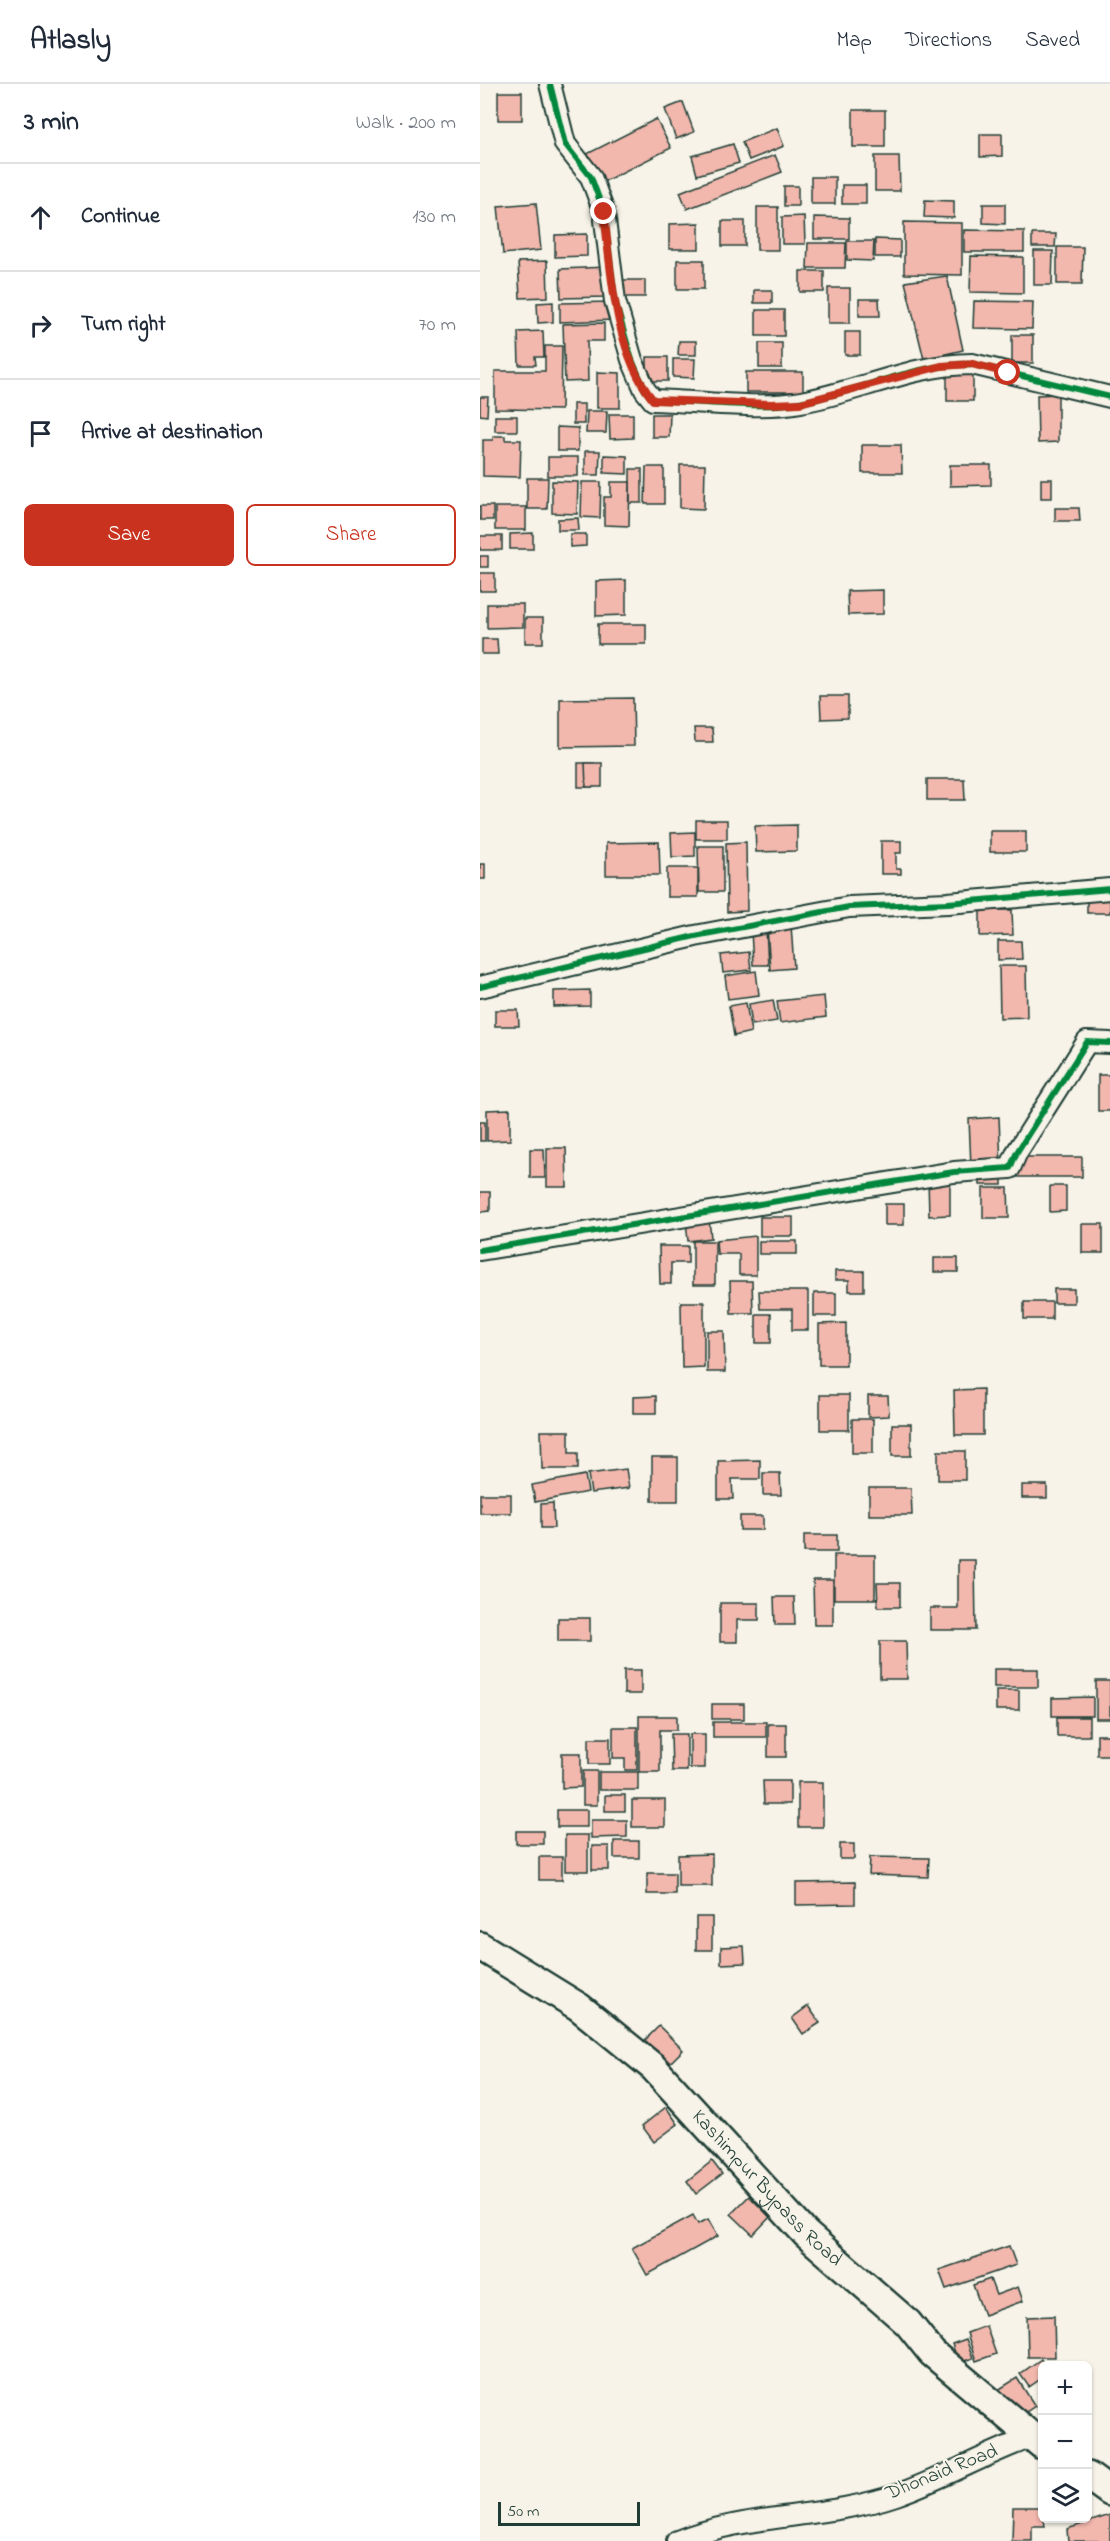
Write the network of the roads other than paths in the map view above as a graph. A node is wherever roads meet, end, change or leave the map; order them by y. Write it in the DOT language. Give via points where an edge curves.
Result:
graph roads {
  1 [pos="550,84"];
  2 [pos="1110,397"];
  3 [pos="1110,890"];
  4 [pos="480,987"];
  5 [pos="1110,1043"];
  6 [pos="480,1250"];
  7 [pos="480,1946"];
  8 [pos="1037,2441"];
  9 [pos="1092,2479"];
  10 [pos="1110,2492"];
  11 [pos="677,2541"];
  1 -- 2 [label="street" via="565,144 591,177 604,212 615,301 632,360 653,400 800,403 958,364"];
  3 -- 4 [label="street" via="849,907 695,936"];
  5 -- 6 [label="street" via="1087,1042 1010,1168 954,1172"];
  7 -- 8 [label="main road, Kashimpur Bypass Road" via="579,2007 653,2067 806,2235 908,2323 932,2353"];
  8 -- 11 [label="street, Dhonaid Road" via="996,2450 896,2495 816,2513 703,2531"];
  9 -- 10 [label="main road"];
}
